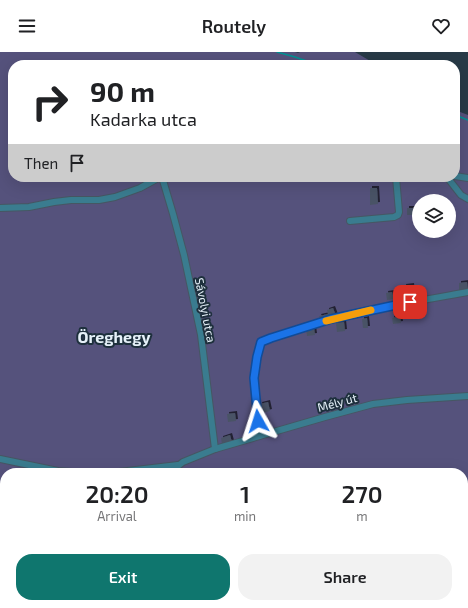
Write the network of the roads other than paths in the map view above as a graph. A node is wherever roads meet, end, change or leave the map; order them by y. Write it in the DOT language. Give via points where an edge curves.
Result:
graph roads {
  1 [pos="151,182"];
  2 [pos="163,182"];
  3 [pos="396,182"];
  4 [pos="451,182"];
  5 [pos="468,199"];
  6 [pos="0,208"];
  7 [pos="350,221"];
  8 [pos="468,292"];
  9 [pos="468,396"];
  10 [pos="259,436"];
  11 [pos="214,449"];
  12 [pos="0,460"];
  13 [pos="178,465"];
  14 [pos="42,468"];
  15 [pos="153,468"];
  16 [pos="175,468"];
  1 -- 6 [label="street" via="115,197 99,200 71,200"];
  2 -- 11 [label="street, Sávolyi utca" via="174,214 201,335"];
  3 -- 7 [label="street" via="398,215"];
  4 -- 5 [label="street"];
  8 -- 10 [label="street" via="331,319 261,342 254,378"];
  9 -- 10 [label="street, Mély út" via="373,404"];
  10 -- 11 [label="street, Mély út"];
  11 -- 13 [label="street, Mély út"];
  12 -- 14 [label="street"];
  13 -- 15 [label="street"];
  13 -- 16 [label="street"];
}
